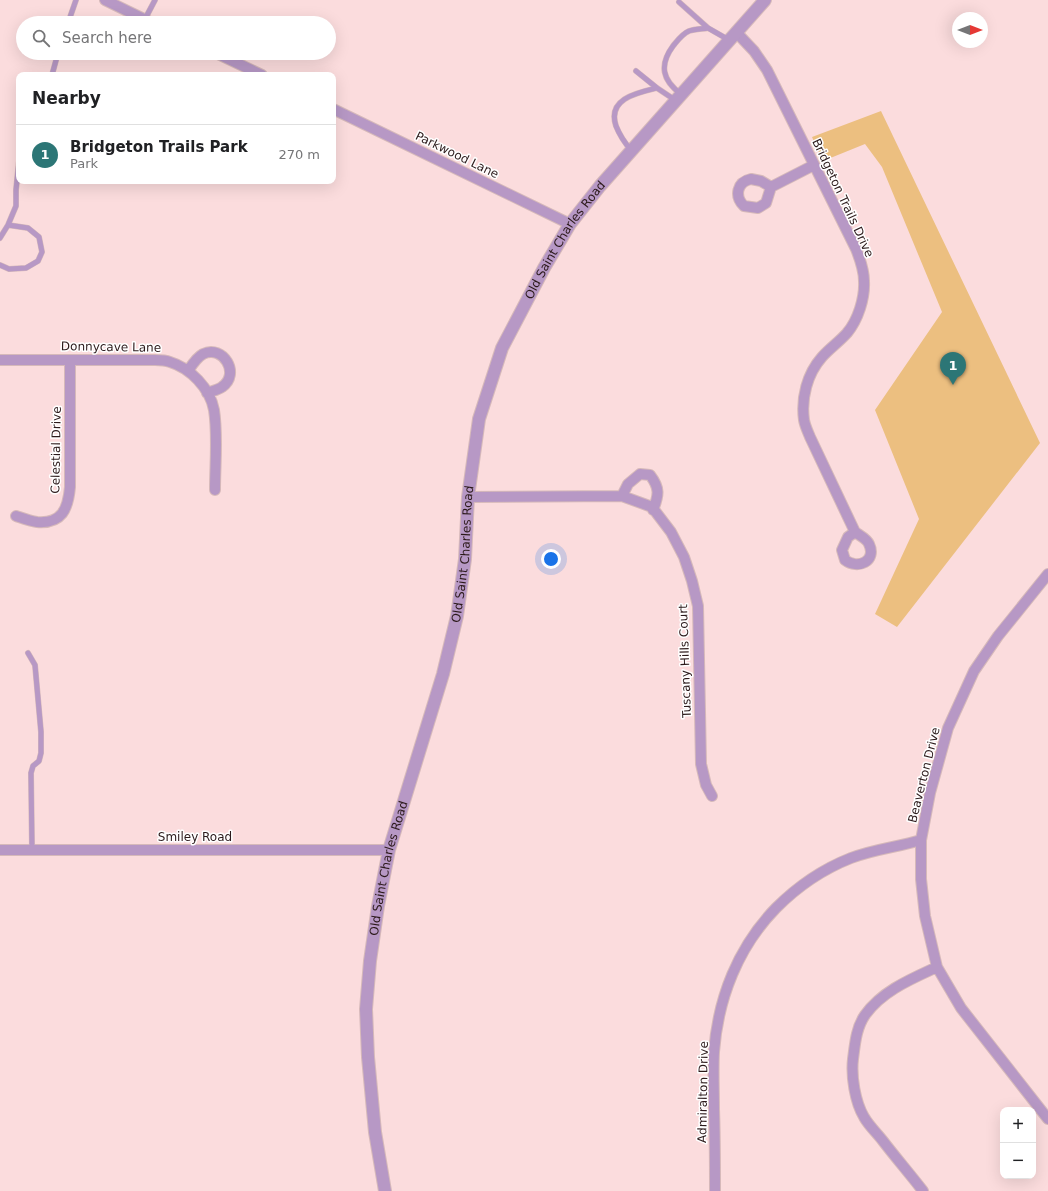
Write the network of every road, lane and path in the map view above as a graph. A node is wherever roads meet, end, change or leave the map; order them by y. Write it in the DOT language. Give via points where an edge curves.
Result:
graph roads {
  1 [pos="76,0"];
  2 [pos="104,0"];
  3 [pos="155,0"];
  4 [pos="765,0"];
  5 [pos="679,2"];
  6 [pos="70,16"];
  7 [pos="138,16"];
  8 [pos="150,16"];
  9 [pos="708,28"];
  10 [pos="732,36"];
  11 [pos="56,60"];
  12 [pos="231,60"];
  13 [pos="636,71"];
  14 [pos="53,72"];
  15 [pos="256,72"];
  16 [pos="657,88"];
  17 [pos="678,97"];
  18 [pos="336,110"];
  19 [pos="631,150"];
  20 [pos="814,165"];
  21 [pos="17,184"];
  22 [pos="771,187"];
  23 [pos="570,224"];
  24 [pos="8,225"];
  25 [pos="0,238"];
  26 [pos="0,265"];
  27 [pos="0,360"];
  28 [pos="70,360"];
  29 [pos="188,371"];
  30 [pos="207,393"];
  31 [pos="215,490"];
  32 [pos="622,496"];
  33 [pos="468,497"];
  34 [pos="654,510"];
  35 [pos="16,516"];
  36 [pos="855,532"];
  37 [pos="1048,574"];
  38 [pos="28,652"];
  39 [pos="712,796"];
  40 [pos="921,840"];
  41 [pos="0,850"];
  42 [pos="32,850"];
  43 [pos="389,850"];
  44 [pos="937,967"];
  45 [pos="1048,1119"];
  46 [pos="385,1191"];
  47 [pos="715,1191"];
  48 [pos="923,1191"];
  1 -- 6 [label="lane"];
  2 -- 7 [label="street"];
  3 -- 8 [label="lane"];
  4 -- 10 [label="street, Old Saint Charles Road"];
  5 -- 9 [label="lane"];
  9 -- 10 [label="lane"];
  9 -- 17 [label="lane" via="689,31 681,37 665,59 666,79"];
  10 -- 17 [label="street, Old Saint Charles Road"];
  10 -- 20 [label="street, Bridgeton Trails Drive" via="754,51 767,70"];
  11 -- 14 [label="lane"];
  12 -- 15 [label="street"];
  13 -- 16 [label="lane"];
  16 -- 17 [label="lane"];
  16 -- 19 [label="lane" via="624,99 616,108 614,119 618,133"];
  17 -- 19 [label="street, Old Saint Charles Road"];
  18 -- 23 [label="street, Parkwood Lane"];
  19 -- 23 [label="street, Old Saint Charles Road"];
  20 -- 22 [label="street"];
  20 -- 36 [label="street, Bridgeton Trails Drive" via="856,249 864,282 861,305 853,324 821,358 809,378 803,404 804,421"];
  21 -- 24 [label="lane" via="16,206"];
  23 -- 33 [label="street, Old Saint Charles Road" via="502,348 479,419"];
  24 -- 25 [label="lane"];
  24 -- 26 [label="lane" via="28,228 39,237 42,252 38,261 26,268 9,269"];
  27 -- 28 [label="street, Donnycave Lane"];
  28 -- 29 [label="street, Donnycave Lane" via="155,360 171,362"];
  28 -- 35 [label="street, Celestial Drive" via="68,505 58,518 49,521 36,522"];
  29 -- 30 [label="street, Donnycave Lane"];
  29 -- 30 [label="street" via="198,358 208,353 219,354 227,361 230,372 226,384"];
  30 -- 31 [label="street, Donnycave Lane" via="214,409"];
  32 -- 33 [label="street, Tuscany Hills Court"];
  32 -- 34 [label="street, Tuscany Hills Court"];
  32 -- 34 [label="street" via="628,484 640,474 650,475 656,483 658,494"];
  33 -- 43 [label="street, Old Saint Charles Road" via="465,559 453,631 443,674"];
  34 -- 39 [label="street, Tuscany Hills Court" via="671,532 684,557 698,606 701,764 706,785"];
  37 -- 40 [label="street, Beaverton Drive" via="998,636 974,671 948,728 930,793"];
  38 -- 42 [label="lane" via="35,665 41,732 41,753 31,773"];
  40 -- 44 [label="street, Beaverton Drive" via="921,879 925,916"];
  40 -- 47 [label="street, Admiralton Drive" via="875,850 828,869 801,886 783,902 763,922 747,945 723,999 717,1027 714,1053"];
  41 -- 42 [label="street, Smiley Road"];
  42 -- 43 [label="street, Smiley Road"];
  43 -- 46 [label="street, Old Saint Charles Road" via="370,961 366,1009 375,1125"];
  44 -- 45 [label="street, Beaverton Drive" via="961,1008"];
  44 -- 48 [label="street" via="891,991 865,1016 855,1041 852,1069 855,1093 864,1117"];
}
